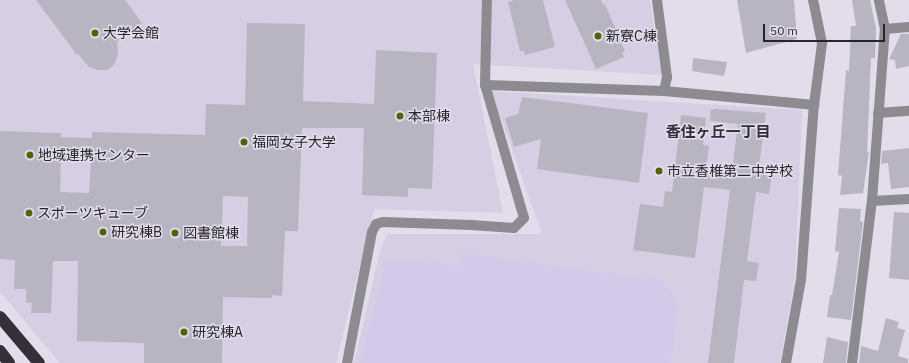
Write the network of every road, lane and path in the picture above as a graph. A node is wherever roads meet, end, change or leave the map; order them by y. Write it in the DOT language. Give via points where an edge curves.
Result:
graph roads {
  1 [pos="487,0"];
  2 [pos="657,0"];
  3 [pos="813,0"];
  4 [pos="878,0"];
  5 [pos="909,27"];
  6 [pos="885,29"];
  7 [pos="485,85"];
  8 [pos="664,91"];
  9 [pos="814,105"];
  10 [pos="909,111"];
  11 [pos="878,113"];
  12 [pos="909,199"];
  13 [pos="872,201"];
  14 [pos="3,321"];
  15 [pos="0,352"];
  16 [pos="0,356"];
  17 [pos="8,363"];
  18 [pos="39,363"];
  19 [pos="347,363"];
  20 [pos="786,363"];
  21 [pos="852,363"];
  1 -- 7 [label="street"];
  2 -- 8 [label="street" via="667,77"];
  3 -- 9 [label="street" via="822,43"];
  4 -- 6 [label="street"];
  5 -- 6 [label="street"];
  6 -- 11 [label="street"];
  7 -- 8 [label="street"];
  7 -- 19 [label="street" via="524,218 514,228 383,222 376,224 372,232"];
  8 -- 9 [label="street"];
  9 -- 20 [label="street" via="801,280"];
  10 -- 11 [label="street"];
  11 -- 13 [label="street"];
  12 -- 13 [label="street"];
  13 -- 21 [label="street"];
  14 -- 18 [label="highway"];
  15 -- 17 [label="highway"];
  16 -- 17 [label="highway"];
}
